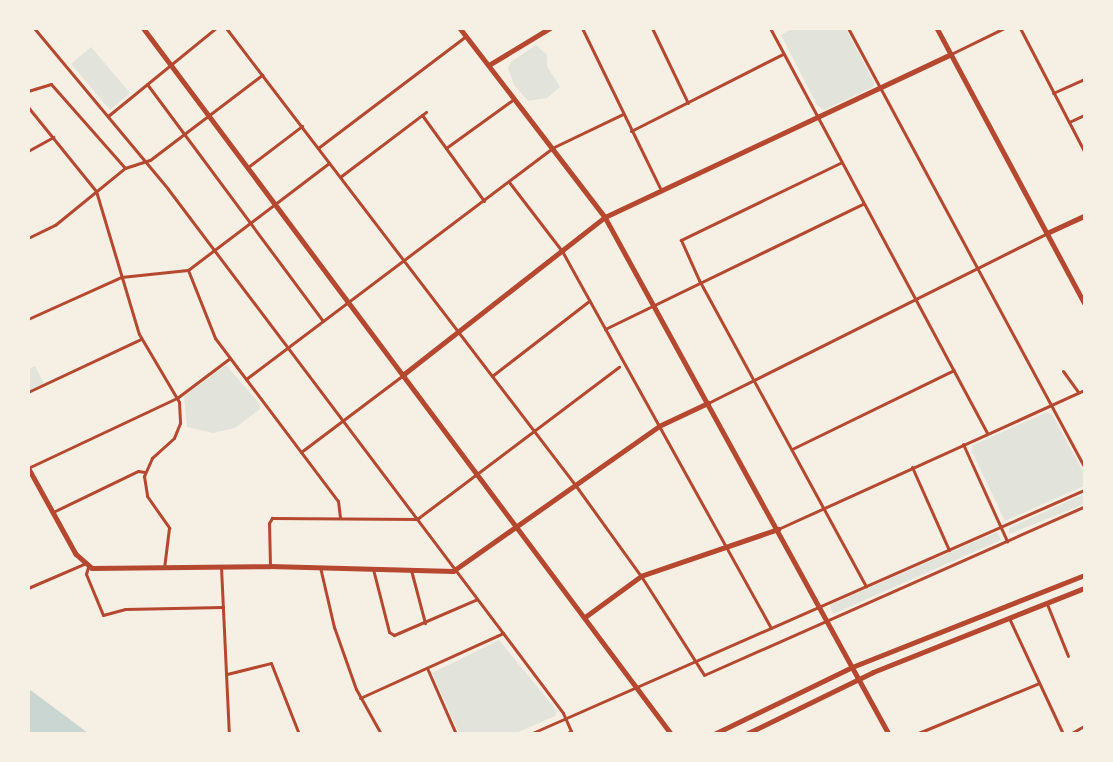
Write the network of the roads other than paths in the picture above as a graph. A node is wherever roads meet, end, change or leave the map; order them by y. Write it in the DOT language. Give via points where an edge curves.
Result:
graph roads {
  1 [pos="34,28"];
  2 [pos="143,28"];
  3 [pos="216,28"];
  4 [pos="226,28"];
  5 [pos="235,28"];
  6 [pos="460,28"];
  7 [pos="550,28"];
  8 [pos="582,28"];
  9 [pos="652,28"];
  10 [pos="770,28"];
  11 [pos="848,28"];
  12 [pos="937,28"];
  13 [pos="1004,28"];
  14 [pos="1020,28"];
  15 [pos="538,31"];
  16 [pos="229,33"];
  17 [pos="466,36"];
  18 [pos="783,54"];
  19 [pos="951,54"];
  20 [pos="171,65"];
  21 [pos="489,65"];
  22 [pos="262,75"];
  23 [pos="1084,79"];
  24 [pos="147,84"];
  25 [pos="879,89"];
  26 [pos="28,92"];
  27 [pos="1053,93"];
  28 [pos="514,99"];
  29 [pos="688,103"];
  30 [pos="28,107"];
  31 [pos="623,114"];
  32 [pos="1084,115"];
  33 [pos="108,116"];
  34 [pos="209,117"];
  35 [pos="817,117"];
  36 [pos="1069,122"];
  37 [pos="302,126"];
  38 [pos="631,131"];
  39 [pos="185,135"];
  40 [pos="53,137"];
  41 [pos="318,148"];
  42 [pos="446,148"];
  43 [pos="552,148"];
  44 [pos="1084,150"];
  45 [pos="28,151"];
  46 [pos="146,162"];
  47 [pos="329,163"];
  48 [pos="840,163"];
  49 [pos="125,168"];
  50 [pos="247,168"];
  51 [pos="340,177"];
  52 [pos="509,182"];
  53 [pos="661,190"];
  54 [pos="96,191"];
  55 [pos="484,201"];
  56 [pos="862,203"];
  57 [pos="274,204"];
  58 [pos="1084,216"];
  59 [pos="605,217"];
  60 [pos="250,222"];
  61 [pos="1047,233"];
  62 [pos="28,238"];
  63 [pos="213,250"];
  64 [pos="562,251"];
  65 [pos="404,261"];
  66 [pos="976,267"];
  67 [pos="188,270"];
  68 [pos="121,277"];
  69 [pos="699,280"];
  70 [pos="914,298"];
  71 [pos="350,301"];
  72 [pos="589,301"];
  73 [pos="1084,302"];
  74 [pos="652,303"];
  75 [pos="28,319"];
  76 [pos="324,321"];
  77 [pos="605,329"];
  78 [pos="459,332"];
  79 [pos="141,339"];
  80 [pos="287,350"];
  81 [pos="230,358"];
  82 [pos="619,367"];
  83 [pos="954,370"];
  84 [pos="1063,370"];
  85 [pos="404,374"];
  86 [pos="492,376"];
  87 [pos="753,377"];
  88 [pos="246,379"];
  89 [pos="1084,390"];
  90 [pos="28,392"];
  91 [pos="1078,392"];
  92 [pos="177,398"];
  93 [pos="708,403"];
  94 [pos="1051,405"];
  95 [pos="341,420"];
  96 [pos="659,426"];
  97 [pos="533,432"];
  98 [pos="987,433"];
  99 [pos="963,444"];
  100 [pos="792,449"];
  101 [pos="301,452"];
  102 [pos="1084,466"];
  103 [pos="29,467"];
  104 [pos="912,467"];
  105 [pos="145,472"];
  106 [pos="478,474"];
  107 [pos="576,486"];
  108 [pos="1084,490"];
  109 [pos="1084,507"];
  110 [pos="825,508"];
  111 [pos="53,512"];
  112 [pos="340,518"];
  113 [pos="417,519"];
  114 [pos="518,527"];
  115 [pos="1000,527"];
  116 [pos="778,529"];
  117 [pos="1007,541"];
  118 [pos="725,547"];
  119 [pos="949,550"];
  120 [pos="86,566"];
  121 [pos="270,566"];
  122 [pos="221,567"];
  123 [pos="320,567"];
  124 [pos="164,568"];
  125 [pos="373,569"];
  126 [pos="411,570"];
  127 [pos="455,570"];
  128 [pos="1084,574"];
  129 [pos="641,576"];
  130 [pos="866,586"];
  131 [pos="28,588"];
  132 [pos="1084,588"];
  133 [pos="477,599"];
  134 [pos="1046,602"];
  135 [pos="820,607"];
  136 [pos="223,608"];
  137 [pos="585,617"];
  138 [pos="1008,618"];
  139 [pos="827,620"];
  140 [pos="425,623"];
  141 [pos="771,628"];
  142 [pos="503,633"];
  143 [pos="1068,656"];
  144 [pos="696,661"];
  145 [pos="852,667"];
  146 [pos="427,668"];
  147 [pos="227,674"];
  148 [pos="859,678"];
  149 [pos="1039,683"];
  150 [pos="636,686"];
  151 [pos="360,698"];
  152 [pos="565,718"];
  153 [pos="1084,726"];
  154 [pos="229,734"];
  155 [pos="299,734"];
  156 [pos="381,734"];
  157 [pos="456,734"];
  158 [pos="530,734"];
  159 [pos="566,734"];
  160 [pos="671,734"];
  161 [pos="714,734"];
  162 [pos="746,734"];
  163 [pos="889,734"];
  164 [pos="916,734"];
  165 [pos="1063,734"];
  166 [pos="1070,734"];
  1 -- 33 [label="street"];
  2 -- 20 [label="main road"];
  3 -- 20 [label="street"];
  4 -- 16 [label="street"];
  5 -- 16 [label="street"];
  6 -- 17 [label="street"];
  7 -- 15 [label="street"];
  8 -- 31 [label="street"];
  9 -- 29 [label="street"];
  10 -- 18 [label="street"];
  11 -- 25 [label="street"];
  12 -- 19 [label="street"];
  13 -- 19 [label="street"];
  14 -- 27 [label="street"];
  15 -- 21 [label="street"];
  16 -- 22 [label="street"];
  17 -- 21 [label="street"];
  17 -- 41 [label="street"];
  18 -- 29 [label="street"];
  18 -- 35 [label="street"];
  19 -- 25 [label="street"];
  19 -- 61 [label="street"];
  20 -- 24 [label="street"];
  20 -- 34 [label="main road"];
  21 -- 28 [label="street"];
  22 -- 34 [label="street"];
  22 -- 37 [label="street"];
  23 -- 27 [label="street"];
  24 -- 33 [label="street"];
  24 -- 39 [label="street"];
  25 -- 35 [label="street"];
  25 -- 66 [label="street"];
  26 -- 49 [label="street" via="51,84"];
  27 -- 36 [label="street"];
  28 -- 42 [label="street"];
  28 -- 43 [label="street"];
  29 -- 38 [label="street"];
  30 -- 40 [label="street"];
  31 -- 38 [label="street"];
  31 -- 43 [label="street"];
  32 -- 36 [label="street"];
  33 -- 46 [label="street"];
  34 -- 39 [label="street"];
  34 -- 50 [label="main road"];
  35 -- 48 [label="street"];
  35 -- 53 [label="street"];
  36 -- 44 [label="street"];
  37 -- 41 [label="street"];
  37 -- 50 [label="street"];
  38 -- 53 [label="street"];
  39 -- 46 [label="street"];
  39 -- 60 [label="street"];
  40 -- 45 [label="street"];
  40 -- 54 [label="street"];
  41 -- 47 [label="street"];
  42 -- 51 [label="street" via="424,114"];
  42 -- 55 [label="street"];
  43 -- 52 [label="street"];
  43 -- 59 [label="street"];
  46 -- 49 [label="street"];
  46 -- 63 [label="street"];
  47 -- 51 [label="street"];
  47 -- 57 [label="street"];
  48 -- 56 [label="street"];
  48 -- 69 [label="street" via="681,240"];
  49 -- 54 [label="street"];
  50 -- 57 [label="main road"];
  51 -- 65 [label="street"];
  52 -- 55 [label="street"];
  52 -- 64 [label="street"];
  53 -- 59 [label="street"];
  54 -- 62 [label="street" via="55,225"];
  54 -- 68 [label="street"];
  55 -- 65 [label="street"];
  56 -- 69 [label="street"];
  56 -- 70 [label="street"];
  57 -- 60 [label="street"];
  57 -- 71 [label="main road"];
  58 -- 61 [label="street"];
  59 -- 64 [label="street"];
  59 -- 74 [label="street"];
  60 -- 63 [label="street"];
  60 -- 76 [label="street"];
  61 -- 66 [label="street"];
  61 -- 73 [label="street"];
  63 -- 67 [label="street"];
  63 -- 80 [label="street"];
  64 -- 72 [label="street"];
  64 -- 78 [label="street"];
  65 -- 71 [label="street"];
  65 -- 78 [label="street"];
  66 -- 70 [label="street"];
  66 -- 94 [label="street"];
  67 -- 68 [label="street"];
  67 -- 81 [label="street" via="209,327"];
  68 -- 75 [label="street"];
  68 -- 79 [label="street"];
  69 -- 74 [label="street"];
  69 -- 87 [label="street"];
  70 -- 83 [label="street"];
  70 -- 87 [label="street"];
  71 -- 76 [label="street"];
  71 -- 85 [label="main road"];
  72 -- 77 [label="street"];
  72 -- 86 [label="street"];
  74 -- 77 [label="street"];
  74 -- 93 [label="street"];
  76 -- 80 [label="street"];
  77 -- 96 [label="street"];
  78 -- 85 [label="street"];
  78 -- 86 [label="street"];
  79 -- 90 [label="street"];
  79 -- 92 [label="street"];
  80 -- 88 [label="street"];
  80 -- 95 [label="street"];
  81 -- 88 [label="street"];
  81 -- 92 [label="street"];
  82 -- 97 [label="street"];
  83 -- 98 [label="street"];
  83 -- 100 [label="street"];
  84 -- 91 [label="street"];
  85 -- 95 [label="street"];
  85 -- 106 [label="main road"];
  86 -- 97 [label="street"];
  87 -- 93 [label="street"];
  87 -- 100 [label="street"];
  88 -- 101 [label="street"];
  89 -- 91 [label="street"];
  91 -- 94 [label="street"];
  92 -- 103 [label="street"];
  92 -- 105 [label="street" via="180,417 176,434 152,458"];
  93 -- 96 [label="street"];
  93 -- 116 [label="street"];
  94 -- 98 [label="street"];
  94 -- 102 [label="street"];
  95 -- 101 [label="street"];
  95 -- 113 [label="street"];
  96 -- 107 [label="street"];
  96 -- 118 [label="street"];
  97 -- 106 [label="street"];
  97 -- 107 [label="street"];
  98 -- 99 [label="street"];
  99 -- 104 [label="street"];
  99 -- 115 [label="street"];
  100 -- 110 [label="street"];
  101 -- 112 [label="street" via="338,501"];
  103 -- 111 [label="street"];
  104 -- 110 [label="street"];
  104 -- 119 [label="street"];
  105 -- 111 [label="street" via="138,471"];
  105 -- 124 [label="street" via="146,494 169,528"];
  106 -- 113 [label="street"];
  106 -- 114 [label="main road"];
  107 -- 114 [label="street"];
  107 -- 129 [label="street"];
  108 -- 115 [label="street"];
  109 -- 117 [label="street"];
  110 -- 116 [label="street"];
  110 -- 130 [label="street"];
  111 -- 120 [label="street"];
  112 -- 113 [label="street"];
  112 -- 121 [label="street" via="270,519"];
  113 -- 127 [label="street"];
  114 -- 127 [label="street"];
  114 -- 137 [label="main road"];
  115 -- 117 [label="street"];
  115 -- 119 [label="street"];
  116 -- 118 [label="street"];
  116 -- 135 [label="street"];
  117 -- 139 [label="street"];
  118 -- 129 [label="street"];
  118 -- 141 [label="street"];
  119 -- 130 [label="street"];
  120 -- 124 [label="street"];
  120 -- 131 [label="street"];
  120 -- 136 [label="street" via="103,615 125,609"];
  121 -- 122 [label="street"];
  121 -- 123 [label="street"];
  122 -- 124 [label="street"];
  122 -- 136 [label="street"];
  123 -- 125 [label="street"];
  123 -- 151 [label="street" via="334,627"];
  125 -- 126 [label="street"];
  125 -- 140 [label="street" via="392,635"];
  126 -- 127 [label="street"];
  126 -- 140 [label="street"];
  127 -- 133 [label="street"];
  128 -- 145 [label="main road"];
  129 -- 137 [label="street"];
  129 -- 144 [label="street"];
  130 -- 135 [label="street"];
  132 -- 134 [label="main road"];
  133 -- 140 [label="street"];
  133 -- 142 [label="street"];
  134 -- 138 [label="main road"];
  134 -- 143 [label="street"];
  135 -- 139 [label="street"];
  135 -- 141 [label="street"];
  136 -- 147 [label="street"];
  137 -- 150 [label="main road"];
  138 -- 148 [label="main road"];
  138 -- 149 [label="street"];
  139 -- 144 [label="street" via="704,675"];
  139 -- 145 [label="street"];
  141 -- 144 [label="street"];
  142 -- 146 [label="street"];
  142 -- 152 [label="street"];
  144 -- 150 [label="street"];
  145 -- 148 [label="street"];
  145 -- 161 [label="main road"];
  146 -- 151 [label="street"];
  146 -- 157 [label="street"];
  147 -- 154 [label="street"];
  147 -- 155 [label="street" via="271,663"];
  148 -- 162 [label="main road"];
  148 -- 163 [label="street"];
  149 -- 164 [label="street"];
  149 -- 165 [label="street"];
  150 -- 152 [label="street"];
  150 -- 160 [label="main road"];
  151 -- 156 [label="street"];
  152 -- 158 [label="street"];
  152 -- 159 [label="street" via="571,731"];
  153 -- 166 [label="street"];
}
